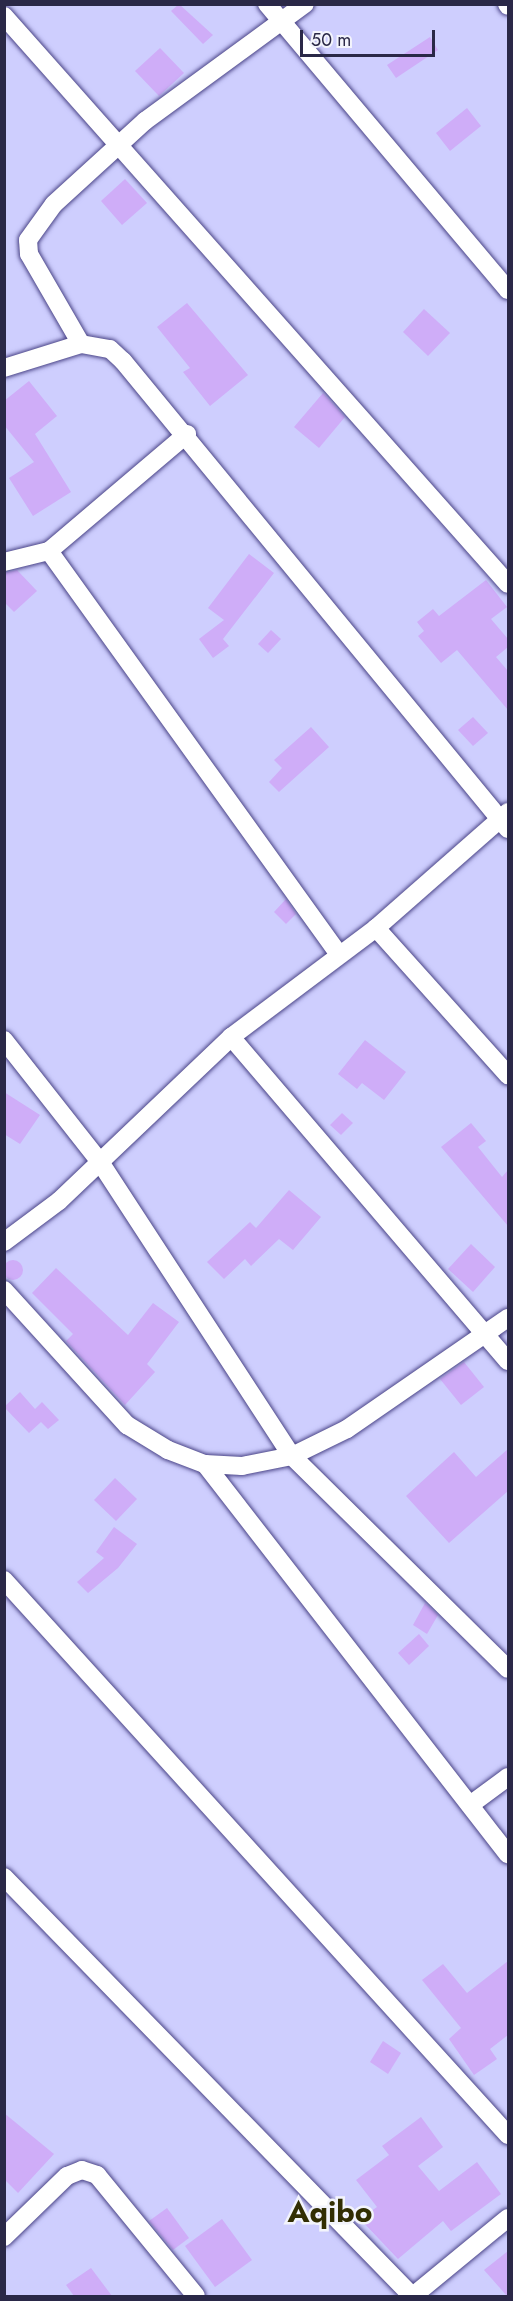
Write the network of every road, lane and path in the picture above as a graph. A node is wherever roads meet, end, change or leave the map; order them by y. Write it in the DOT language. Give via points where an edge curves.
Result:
graph roads {
  1 [pos="267,4"];
  2 [pos="305,4"];
  3 [pos="4,16"];
  4 [pos="282,21"];
  5 [pos="118,146"];
  6 [pos="508,290"];
  7 [pos="81,344"];
  8 [pos="4,368"];
  9 [pos="187,434"];
  10 [pos="49,551"];
  11 [pos="4,562"];
  12 [pos="508,584"];
  13 [pos="506,819"];
  14 [pos="376,927"];
  15 [pos="339,954"];
  16 [pos="231,1037"];
  17 [pos="4,1040"];
  18 [pos="508,1076"];
  19 [pos="100,1162"];
  20 [pos="4,1242"];
  21 [pos="4,1290"];
  22 [pos="508,1318"];
  23 [pos="486,1338"];
  24 [pos="508,1361"];
  25 [pos="292,1456"];
  26 [pos="205,1464"];
  27 [pos="4,1580"];
  28 [pos="508,1669"];
  29 [pos="508,1777"];
  30 [pos="470,1805"];
  31 [pos="508,1854"];
  32 [pos="4,1877"];
  33 [pos="508,2135"];
  34 [pos="508,2218"];
  35 [pos="4,2236"];
  36 [pos="196,2296"];
  37 [pos="413,2296"];
  1 -- 4 [label="street"];
  2 -- 4 [label="street"];
  3 -- 5 [label="street"];
  4 -- 5 [label="street"];
  4 -- 6 [label="street"];
  5 -- 7 [label="street" via="54,204 28,240 29,254"];
  5 -- 12 [label="street"];
  7 -- 8 [label="street"];
  7 -- 9 [label="street" via="110,349"];
  9 -- 10 [label="street"];
  9 -- 13 [label="street"];
  10 -- 11 [label="street"];
  10 -- 15 [label="street"];
  13 -- 14 [label="street"];
  14 -- 15 [label="street"];
  14 -- 18 [label="street"];
  15 -- 16 [label="street"];
  16 -- 19 [label="street"];
  16 -- 23 [label="street"];
  17 -- 19 [label="street"];
  19 -- 20 [label="street"];
  19 -- 25 [label="street"];
  21 -- 26 [label="street" via="127,1425 168,1450"];
  22 -- 23 [label="street"];
  23 -- 24 [label="street"];
  23 -- 25 [label="street" via="347,1429"];
  25 -- 26 [label="street" via="242,1466"];
  25 -- 28 [label="street"];
  26 -- 30 [label="street"];
  27 -- 33 [label="street"];
  29 -- 30 [label="street"];
  30 -- 31 [label="street"];
  32 -- 37 [label="street"];
  34 -- 37 [label="street"];
  35 -- 36 [label="street" via="67,2176 82,2170 97,2175"];
}
